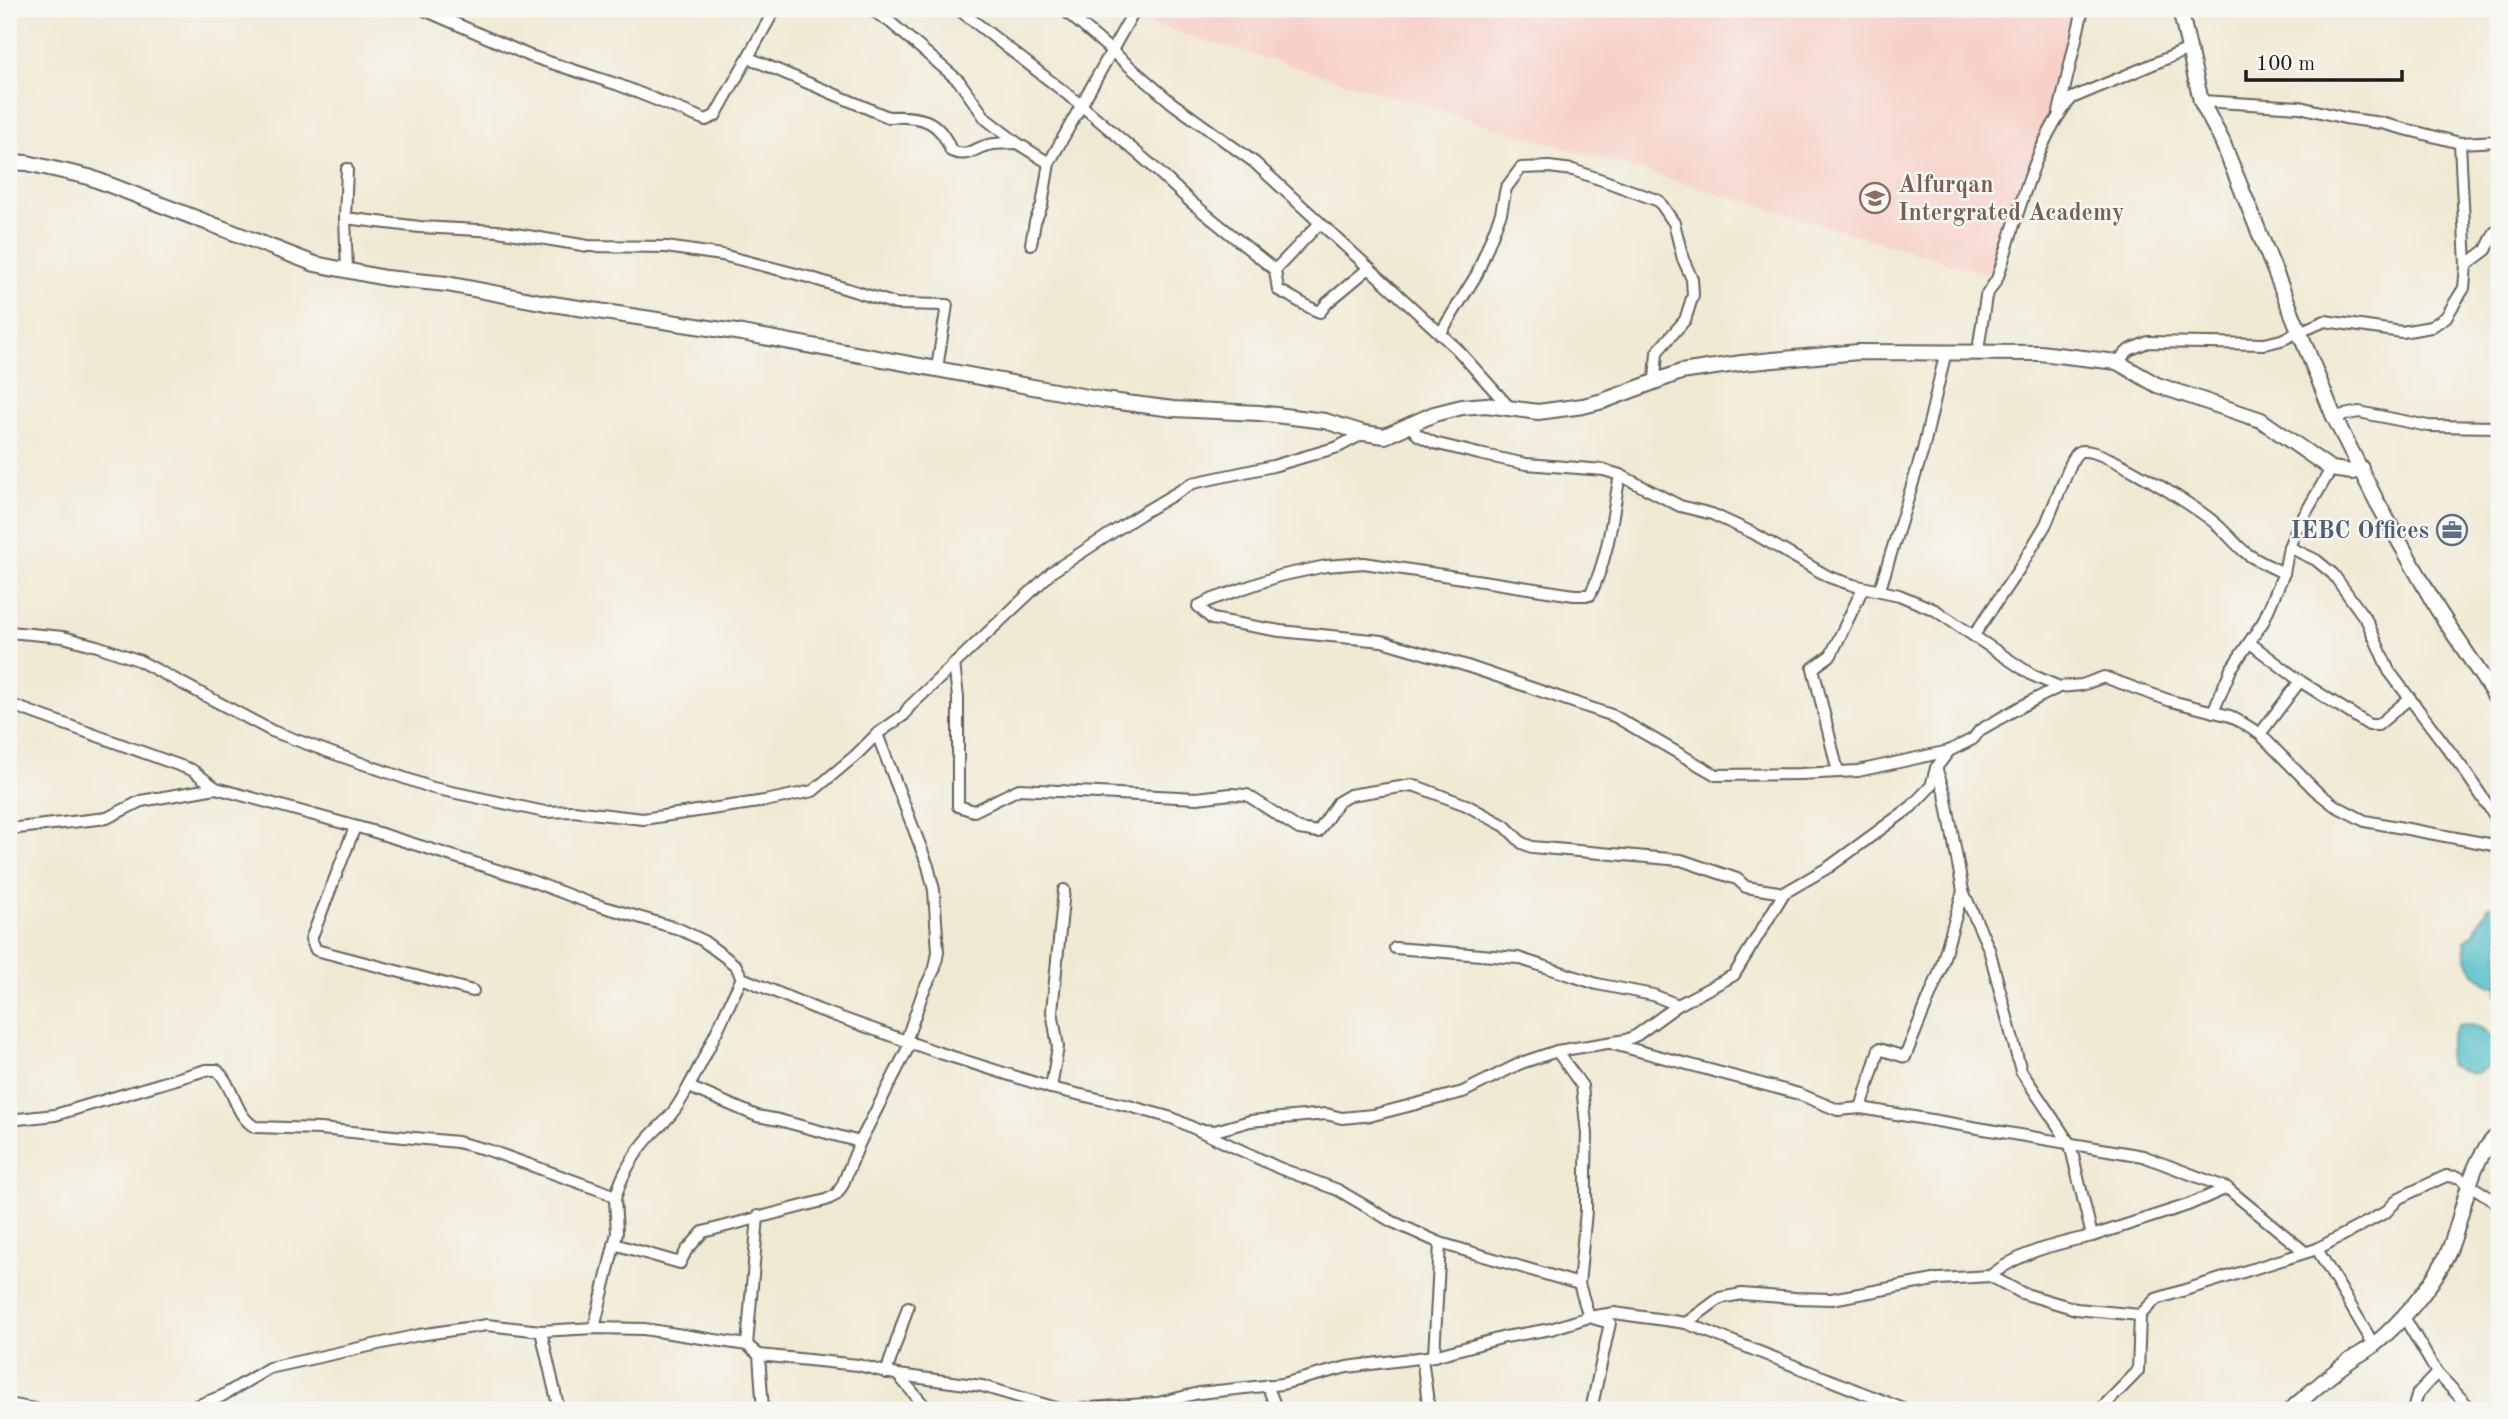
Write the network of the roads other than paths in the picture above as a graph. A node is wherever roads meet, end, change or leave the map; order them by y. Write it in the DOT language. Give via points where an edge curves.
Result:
graph roads {
  1 [pos="425,9"];
  2 [pos="775,9"];
  3 [pos="870,9"];
  4 [pos="958,9"];
  5 [pos="1063,9"];
  6 [pos="1135,9"];
  7 [pos="2083,9"];
  8 [pos="2180,9"];
  9 [pos="2189,49"];
  10 [pos="1114,51"];
  11 [pos="749,58"];
  12 [pos="2201,101"];
  13 [pos="1081,105"];
  14 [pos="2059,111"];
  15 [pos="2499,141"];
  16 [pos="1017,143"];
  17 [pos="2460,143"];
  18 [pos="9,162"];
  19 [pos="1049,163"];
  20 [pos="347,169"];
  21 [pos="345,218"];
  22 [pos="1320,223"];
  23 [pos="2499,231"];
  24 [pos="1031,244"];
  25 [pos="2466,265"];
  26 [pos="1369,268"];
  27 [pos="347,270"];
  28 [pos="1275,270"];
  29 [pos="2301,332"];
  30 [pos="1440,334"];
  31 [pos="1946,351"];
  32 [pos="1978,351"];
  33 [pos="2116,362"];
  34 [pos="937,368"];
  35 [pos="1655,380"];
  36 [pos="1510,408"];
  37 [pos="2334,417"];
  38 [pos="1409,424"];
  39 [pos="2499,427"];
  40 [pos="1364,433"];
  41 [pos="2361,467"];
  42 [pos="2331,469"];
  43 [pos="1620,475"];
  44 [pos="2289,547"];
  45 [pos="2284,573"];
  46 [pos="1863,588"];
  47 [pos="1880,589"];
  48 [pos="9,632"];
  49 [pos="1974,635"];
  50 [pos="2250,643"];
  51 [pos="954,664"];
  52 [pos="2300,681"];
  53 [pos="2059,687"];
  54 [pos="2410,698"];
  55 [pos="2499,702"];
  56 [pos="9,704"];
  57 [pos="2213,712"];
  58 [pos="877,734"];
  59 [pos="2260,734"];
  60 [pos="1949,751"];
  61 [pos="1936,768"];
  62 [pos="1838,772"];
  63 [pos="216,788"];
  64 [pos="2499,822"];
  65 [pos="355,827"];
  66 [pos="9,829"];
  67 [pos="2499,846"];
  68 [pos="1064,890"];
  69 [pos="1963,891"];
  70 [pos="1784,893"];
  71 [pos="1395,948"];
  72 [pos="742,978"];
  73 [pos="473,991"];
  74 [pos="1678,1005"];
  75 [pos="909,1042"];
  76 [pos="1607,1043"];
  77 [pos="1558,1051"];
  78 [pos="689,1087"];
  79 [pos="1051,1088"];
  80 [pos="1861,1108"];
  81 [pos="9,1120"];
  82 [pos="1195,1129"];
  83 [pos="2499,1134"];
  84 [pos="860,1142"];
  85 [pos="2070,1144"];
  86 [pos="2471,1184"];
  87 [pos="2227,1188"];
  88 [pos="615,1199"];
  89 [pos="2499,1204"];
  90 [pos="758,1216"];
  91 [pos="2092,1236"];
  92 [pos="1440,1243"];
  93 [pos="614,1244"];
  94 [pos="2317,1249"];
  95 [pos="2305,1252"];
  96 [pos="1990,1276"];
  97 [pos="1579,1284"];
  98 [pos="908,1307"];
  99 [pos="2140,1315"];
  100 [pos="1589,1317"];
  101 [pos="2404,1317"];
  102 [pos="1686,1323"];
  103 [pos="594,1328"];
  104 [pos="541,1331"];
  105 [pos="747,1345"];
  106 [pos="2374,1345"];
  107 [pos="759,1355"];
  108 [pos="1434,1356"];
  109 [pos="1422,1358"];
  110 [pos="2437,1373"];
  111 [pos="892,1374"];
  112 [pos="1267,1385"];
  113 [pos="9,1404"];
  114 [pos="1156,1407"];
  115 [pos="40,1410"];
  116 [pos="186,1410"];
  117 [pos="559,1410"];
  118 [pos="763,1410"];
  119 [pos="928,1410"];
  120 [pos="1277,1410"];
  121 [pos="1429,1410"];
  122 [pos="1591,1410"];
  123 [pos="1906,1410"];
  124 [pos="2100,1410"];
  125 [pos="2290,1410"];
  126 [pos="2413,1410"];
  127 [pos="2472,1410"];
  1 -- 11 [label="street" via="530,56 620,85 702,119 715,116"];
  2 -- 11 [label="street"];
  3 -- 16 [label="street" via="959,81 986,119"];
  4 -- 13 [label="street"];
  5 -- 10 [label="street"];
  6 -- 10 [label="street"];
  7 -- 14 [label="street"];
  8 -- 9 [label="street"];
  9 -- 12 [label="street"];
  9 -- 14 [label="street" via="2072,97"];
  10 -- 13 [label="street"];
  10 -- 22 [label="street" via="1172,103 1254,162"];
  11 -- 16 [label="street" via="888,117 913,116 934,124 951,151 960,155 987,145"];
  12 -- 17 [label="street" via="2300,107"];
  12 -- 29 [label="street"];
  13 -- 19 [label="street"];
  13 -- 28 [label="street"];
  14 -- 32 [label="street" via="2039,155 1997,279 1986,296"];
  15 -- 17 [label="street"];
  16 -- 19 [label="street"];
  17 -- 25 [label="street"];
  18 -- 27 [label="street" via="89,177 315,264"];
  19 -- 24 [label="street"];
  20 -- 21 [label="street"];
  21 -- 27 [label="street"];
  21 -- 34 [label="street" via="498,231 588,246 666,247 722,255 896,304 947,305"];
  22 -- 26 [label="street"];
  22 -- 28 [label="street"];
  23 -- 25 [label="street" via="2486,250"];
  25 -- 29 [label="street" via="2459,298 2446,317 2431,327 2402,332 2325,321"];
  26 -- 28 [label="street" via="1320,312 1278,290"];
  26 -- 30 [label="street"];
  27 -- 34 [label="street"];
  29 -- 33 [label="street" via="2265,344 2148,342"];
  29 -- 37 [label="street"];
  30 -- 35 [label="street" via="1477,274 1506,188 1521,168 1573,170 1659,201 1674,223 1693,295 1685,320 1657,352"];
  30 -- 36 [label="street"];
  31 -- 32 [label="street"];
  31 -- 35 [label="street" via="1777,359"];
  31 -- 47 [label="street" via="1923,450"];
  32 -- 33 [label="street"];
  33 -- 42 [label="street" via="2157,385 2261,420"];
  34 -- 40 [label="street" via="1102,400 1325,421"];
  35 -- 36 [label="street" via="1583,406 1538,412"];
  36 -- 38 [label="street" via="1462,407"];
  37 -- 39 [label="street" via="2359,412 2428,426"];
  37 -- 41 [label="street"];
  38 -- 40 [label="street" via="1385,436"];
  38 -- 43 [label="street" via="1434,443 1479,454"];
  40 -- 51 [label="street" via="1312,455 1193,483 1053,571"];
  41 -- 42 [label="street" via="2352,472"];
  41 -- 55 [label="street" via="2438,610"];
  42 -- 44 [label="street"];
  43 -- 46 [label="street" via="1680,506 1712,514 1753,533 1829,577"];
  43 -- 62 [label="street" via="1601,573 1590,595 1364,562 1279,576 1198,606 1212,619 1382,641 1464,665 1614,716 1716,775"];
  44 -- 45 [label="street"];
  44 -- 54 [label="street" via="2333,574 2367,621 2389,671"];
  45 -- 49 [label="street" via="2246,553 2183,499 2082,451 2072,461 2046,524"];
  45 -- 50 [label="street"];
  46 -- 47 [label="street"];
  46 -- 62 [label="street" via="1831,655 1813,668"];
  47 -- 49 [label="street" via="1936,610"];
  48 -- 58 [label="street" via="63,637 97,646 138,660 272,731 433,788 545,812 643,819 790,797 813,791"];
  49 -- 53 [label="street" via="2032,675"];
  50 -- 52 [label="street"];
  50 -- 57 [label="street" via="2231,669"];
  51 -- 58 [label="street" via="904,715"];
  51 -- 70 [label="street" via="958,806 974,811 1019,789 1197,798 1239,794 1299,829 1318,832 1338,802 1350,795 1413,785 1466,805 1532,847 1681,860 1737,879 1746,887"];
  52 -- 54 [label="street" via="2370,725 2378,725"];
  52 -- 59 [label="street"];
  53 -- 57 [label="street" via="2104,677"];
  53 -- 60 [label="street"];
  54 -- 64 [label="street"];
  56 -- 63 [label="street" via="192,770"];
  57 -- 59 [label="street" via="2230,716"];
  58 -- 75 [label="street" via="934,890 938,952"];
  59 -- 67 [label="street" via="2315,790 2365,821"];
  60 -- 61 [label="street"];
  60 -- 62 [label="street"];
  61 -- 69 [label="street"];
  61 -- 70 [label="street" via="1931,786 1911,807 1829,867"];
  63 -- 65 [label="street"];
  63 -- 66 [label="street" via="141,801 107,818"];
  65 -- 72 [label="street" via="678,929 725,957"];
  65 -- 73 [label="street" via="311,939 316,950"];
  68 -- 79 [label="street" via="1052,1011 1058,1046"];
  69 -- 80 [label="street" via="1940,971 1905,1057 1879,1049"];
  69 -- 85 [label="street" via="1989,949 2021,1071"];
  70 -- 74 [label="street" via="1734,975"];
  71 -- 74 [label="street" via="1518,958"];
  72 -- 75 [label="street"];
  72 -- 78 [label="street"];
  74 -- 76 [label="street" via="1637,1035"];
  75 -- 79 [label="street"];
  75 -- 84 [label="street"];
  76 -- 77 [label="street"];
  76 -- 80 [label="street" via="1799,1094 1838,1110"];
  77 -- 82 [label="street" via="1521,1063 1463,1092 1373,1115 1342,1118 1326,1114 1250,1121 1215,1131"];
  77 -- 97 [label="street" via="1582,1086 1586,1122 1586,1211"];
  78 -- 84 [label="street" via="757,1116"];
  78 -- 88 [label="street" via="665,1124 631,1160"];
  79 -- 82 [label="street" via="1172,1118"];
  80 -- 85 [label="street"];
  81 -- 88 [label="street" via="55,1115 217,1070 246,1122 255,1127 457,1142"];
  82 -- 92 [label="street" via="1338,1190"];
  83 -- 86 [label="street" via="2482,1153"];
  84 -- 90 [label="street" via="836,1195"];
  85 -- 87 [label="street" via="2143,1156"];
  85 -- 91 [label="street"];
  86 -- 89 [label="street"];
  86 -- 94 [label="street" via="2446,1176 2399,1198 2379,1216"];
  86 -- 101 [label="street" via="2444,1263"];
  87 -- 91 [label="street"];
  87 -- 95 [label="street"];
  88 -- 93 [label="street" via="618,1222"];
  90 -- 93 [label="street" via="703,1232 680,1263"];
  90 -- 105 [label="street"];
  91 -- 96 [label="street" via="2009,1261"];
  92 -- 97 [label="street"];
  92 -- 108 [label="street"];
  93 -- 103 [label="street"];
  94 -- 95 [label="street"];
  94 -- 106 [label="street"];
  95 -- 99 [label="street" via="2156,1299"];
  96 -- 99 [label="street" via="2022,1293 2076,1309"];
  96 -- 102 [label="street" via="1939,1279 1832,1299 1742,1294 1720,1298"];
  97 -- 100 [label="street"];
  98 -- 111 [label="street"];
  99 -- 124 [label="street" via="2138,1371"];
  100 -- 102 [label="street" via="1614,1313"];
  100 -- 108 [label="street"];
  100 -- 122 [label="street" via="1610,1323"];
  101 -- 106 [label="street"];
  101 -- 110 [label="street"];
  102 -- 123 [label="street"];
  103 -- 104 [label="street"];
  103 -- 105 [label="street" via="644,1329"];
  104 -- 116 [label="street" via="488,1325 269,1368 222,1396"];
  104 -- 117 [label="street"];
  105 -- 107 [label="street"];
  106 -- 125 [label="street"];
  107 -- 111 [label="street" via="858,1365"];
  107 -- 118 [label="street"];
  108 -- 109 [label="street"];
  109 -- 112 [label="street" via="1348,1367"];
  109 -- 121 [label="street"];
  110 -- 126 [label="street" via="2418,1393"];
  110 -- 127 [label="street"];
  111 -- 114 [label="street" via="982,1386 1063,1410 1147,1402"];
  111 -- 119 [label="street"];
  112 -- 114 [label="street" via="1199,1393"];
  112 -- 120 [label="street"];
  113 -- 115 [label="street"];
}
